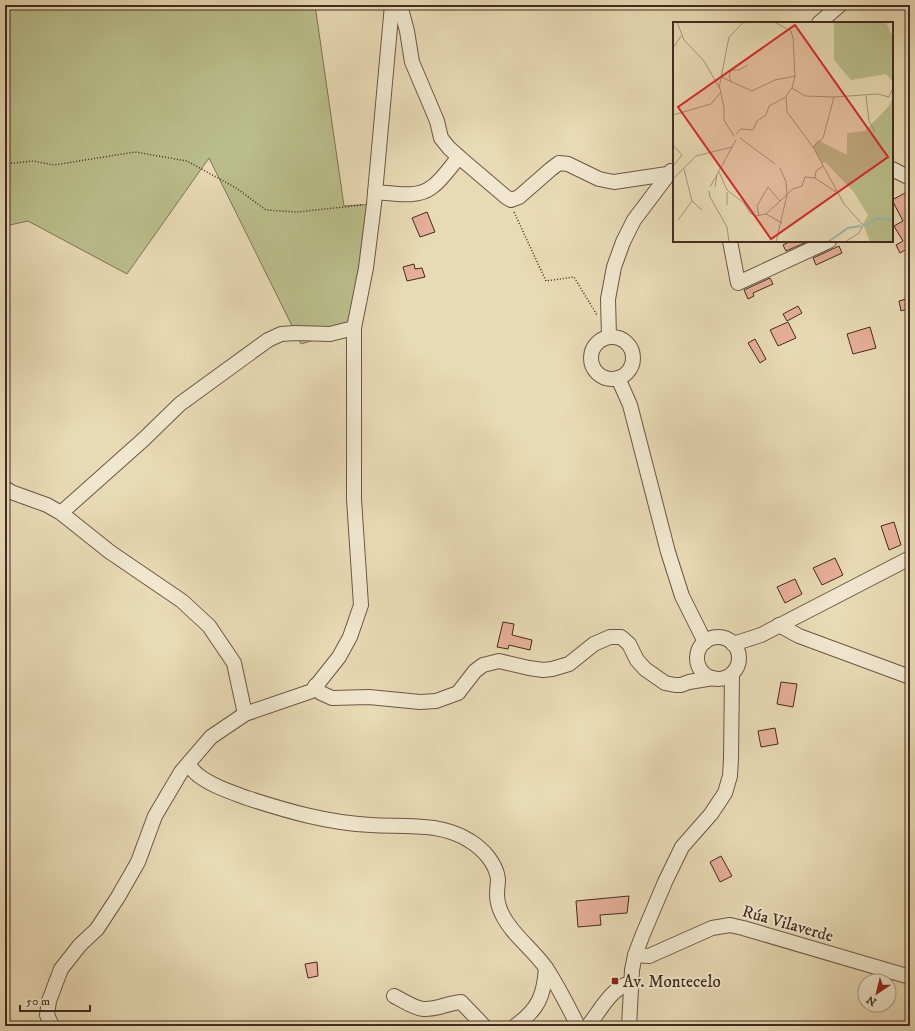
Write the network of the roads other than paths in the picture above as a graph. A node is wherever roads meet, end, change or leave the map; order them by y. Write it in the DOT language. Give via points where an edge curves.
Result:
graph roads {
  1 [pos="392,5"];
  2 [pos="400,5"];
  3 [pos="840,5"];
  4 [pos="820,22"];
  5 [pos="459,157"];
  6 [pos="893,170"];
  7 [pos="672,172"];
  8 [pos="910,178"];
  9 [pos="374,198"];
  10 [pos="730,242"];
  11 [pos="827,242"];
  12 [pos="354,328"];
  13 [pos="609,338"];
  14 [pos="618,378"];
  15 [pos="5,488"];
  16 [pos="61,513"];
  17 [pos="910,558"];
  18 [pos="779,625"];
  19 [pos="761,635"];
  20 [pos="704,642"];
  21 [pos="733,644"];
  22 [pos="739,657"];
  23 [pos="699,666"];
  24 [pos="723,677"];
  25 [pos="910,677"];
  26 [pos="689,682"];
  27 [pos="315,686"];
  28 [pos="245,714"];
  29 [pos="188,764"];
  30 [pos="635,955"];
  31 [pos="546,968"];
  32 [pos="910,977"];
  33 [pos="630,984"];
  34 [pos="394,996"];
  35 [pos="52,1026"];
  36 [pos="484,1026"];
  37 [pos="515,1026"];
  38 [pos="578,1026"];
  39 [pos="588,1026"];
  40 [pos="630,1026"];
  1 -- 9 [label="street"];
  2 -- 5 [label="street" via="412,62 437,121 441,138"];
  3 -- 4 [label="street"];
  5 -- 7 [label="street" via="511,200 519,197 559,163 568,164 599,179 614,182"];
  5 -- 9 [label="street" via="426,191"];
  6 -- 8 [label="street"];
  7 -- 13 [label="street" via="634,220 623,242 614,267 608,299"];
  9 -- 12 [label="street" via="366,268"];
  10 -- 11 [label="street" via="738,283"];
  12 -- 16 [label="street" via="330,334 281,334 268,340 180,404"];
  12 -- 27 [label="street" via="354,499 362,605 339,657"];
  13 -- 14 [label="street" via="616,337 622,340 632,350 632,364 629,370"];
  13 -- 14 [label="street" via="597,344 593,350 592,363 599,374 611,379"];
  14 -- 20 [label="street" via="630,405 682,596"];
  15 -- 16 [label="street"];
  16 -- 28 [label="street" via="110,552 182,601 210,626 234,663"];
  17 -- 18 [label="street"];
  18 -- 19 [label="street"];
  18 -- 25 [label="street" via="799,636"];
  19 -- 21 [label="street"];
  19 -- 22 [label="street"];
  20 -- 21 [label="street" via="719,637"];
  20 -- 23 [label="street" via="698,653"];
  21 -- 22 [label="street"];
  22 -- 24 [label="street" via="738,663"];
  23 -- 24 [label="street" via="707,676"];
  23 -- 26 [label="street"];
  24 -- 26 [label="street"];
  24 -- 30 [label="street" via="732,694 730,776 725,793 719,804 682,847"];
  26 -- 27 [label="street" via="682,685 665,682 645,669 629,644 620,637 610,637 594,644 569,664 552,669 529,668 500,661 483,665 458,693 436,701 369,697 332,698 321,693"];
  27 -- 28 [label="street" via="312,691"];
  28 -- 29 [label="street" via="211,737"];
  29 -- 31 [label="street" via="199,776 227,791 306,816 369,825 435,827 471,841 486,854 495,868 499,907 510,928"];
  29 -- 35 [label="street" via="155,816 138,862 118,897 97,929 80,945 62,969 49,1002 47,1015"];
  30 -- 32 [label="street, Rúa Vilaverde" via="648,956 712,928 730,925"];
  30 -- 33 [label="street"];
  31 -- 37 [label="street" via="543,993 538,1003 527,1017"];
  31 -- 38 [label="street"];
  33 -- 39 [label="street" via="613,993"];
  33 -- 40 [label="street"];
  34 -- 36 [label="street" via="423,1009 461,1002"];
}
